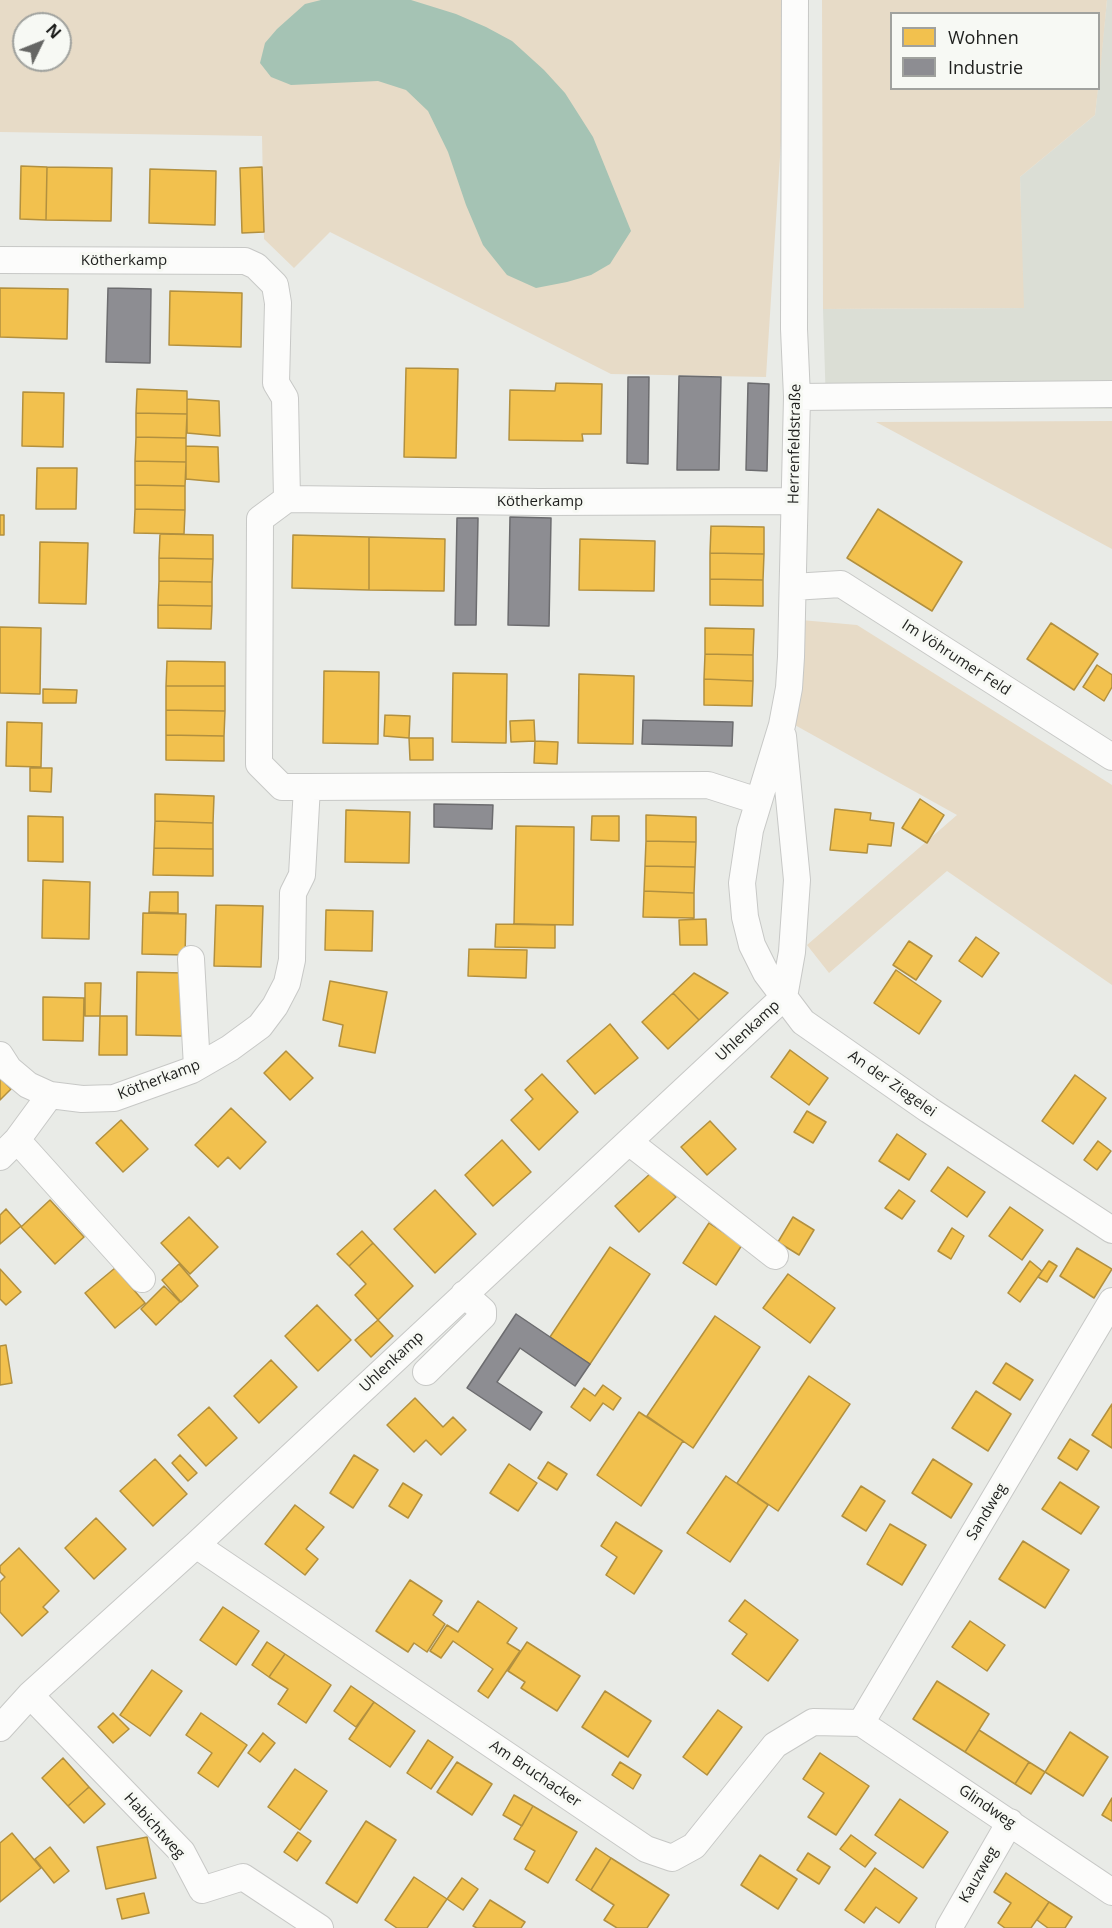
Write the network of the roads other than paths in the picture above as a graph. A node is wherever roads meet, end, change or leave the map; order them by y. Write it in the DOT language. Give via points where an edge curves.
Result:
graph roads {
  1 [pos="795,0"];
  2 [pos="0,260"];
  3 [pos="1112,394"];
  4 [pos="797,397"];
  5 [pos="287,499"];
  6 [pos="793,501"];
  7 [pos="793,586"];
  8 [pos="782,725"];
  9 [pos="1112,757"];
  10 [pos="307,788"];
  11 [pos="758,801"];
  12 [pos="742,883"];
  13 [pos="191,959"];
  14 [pos="784,998"];
  15 [pos="0,1055"];
  16 [pos="197,1067"];
  17 [pos="50,1095"];
  18 [pos="629,1142"];
  19 [pos="8,1148"];
  20 [pos="1112,1230"];
  21 [pos="775,1256"];
  22 [pos="142,1279"];
  23 [pos="464,1294"];
  24 [pos="1112,1301"];
  25 [pos="426,1372"];
  26 [pos="196,1545"];
  27 [pos="30,1695"];
  28 [pos="861,1723"];
  29 [pos="0,1728"];
  30 [pos="1010,1822"];
  31 [pos="1112,1892"];
  32 [pos="320,1928"];
  33 [pos="949,1928"];
  1 -- 4 [label="street, Herrenfeldstraße"];
  2 -- 5 [label="street, Kötherkamp" via="245,261 256,266 275,285 278,303 276,383 285,398"];
  3 -- 4 [label="street"];
  4 -- 6 [label="street, Herrenfeldstraße"];
  5 -- 6 [label="street, Kötherkamp"];
  5 -- 10 [label="street" via="260,519 259,764 282,787"];
  6 -- 7 [label="street, Herrenfeldstraße"];
  7 -- 8 [label="street, Herrenfeldstraße" via="789,688"];
  7 -- 9 [label="street, Im Vöhrumer Feld" via="841,584"];
  8 -- 11 [label="street, Herrenfeldstraße"];
  8 -- 14 [label="street" via="797,880"];
  10 -- 11 [label="street" via="708,785"];
  10 -- 16 [label="street, Kötherkamp" via="302,875 293,893 292,960 287,983 260,1026"];
  11 -- 12 [label="street, Herrenfeldstraße"];
  12 -- 14 [label="street, An der Ziegelei" via="752,945"];
  13 -- 16 [label="street"];
  14 -- 18 [label="street, Uhlenkamp"];
  14 -- 20 [label="street, An der Ziegelei" via="803,1022"];
  15 -- 17 [label="street, Kötherkamp" via="28,1085"];
  16 -- 17 [label="street, Kötherkamp" via="114,1098"];
  17 -- 19 [label="street"];
  18 -- 21 [label="street"];
  18 -- 23 [label="street, Uhlenkamp"];
  19 -- 22 [label="street"];
  23 -- 25 [label="street" via="483,1311 483,1316"];
  23 -- 26 [label="street, Uhlenkamp"];
  24 -- 28 [label="street, Sandweg"];
  26 -- 27 [label="street, Uhlenkamp"];
  26 -- 28 [label="street, Am Bruchacker" via="646,1849 672,1858 694,1846 776,1745 813,1722"];
  27 -- 29 [label="street, Uhlenkamp"];
  27 -- 32 [label="street, Habichtweg" via="182,1852 202,1890 243,1877"];
  28 -- 30 [label="street, Glindweg"];
  30 -- 31 [label="street, Glindweg"];
  30 -- 33 [label="street, Kauzweg"];
}
